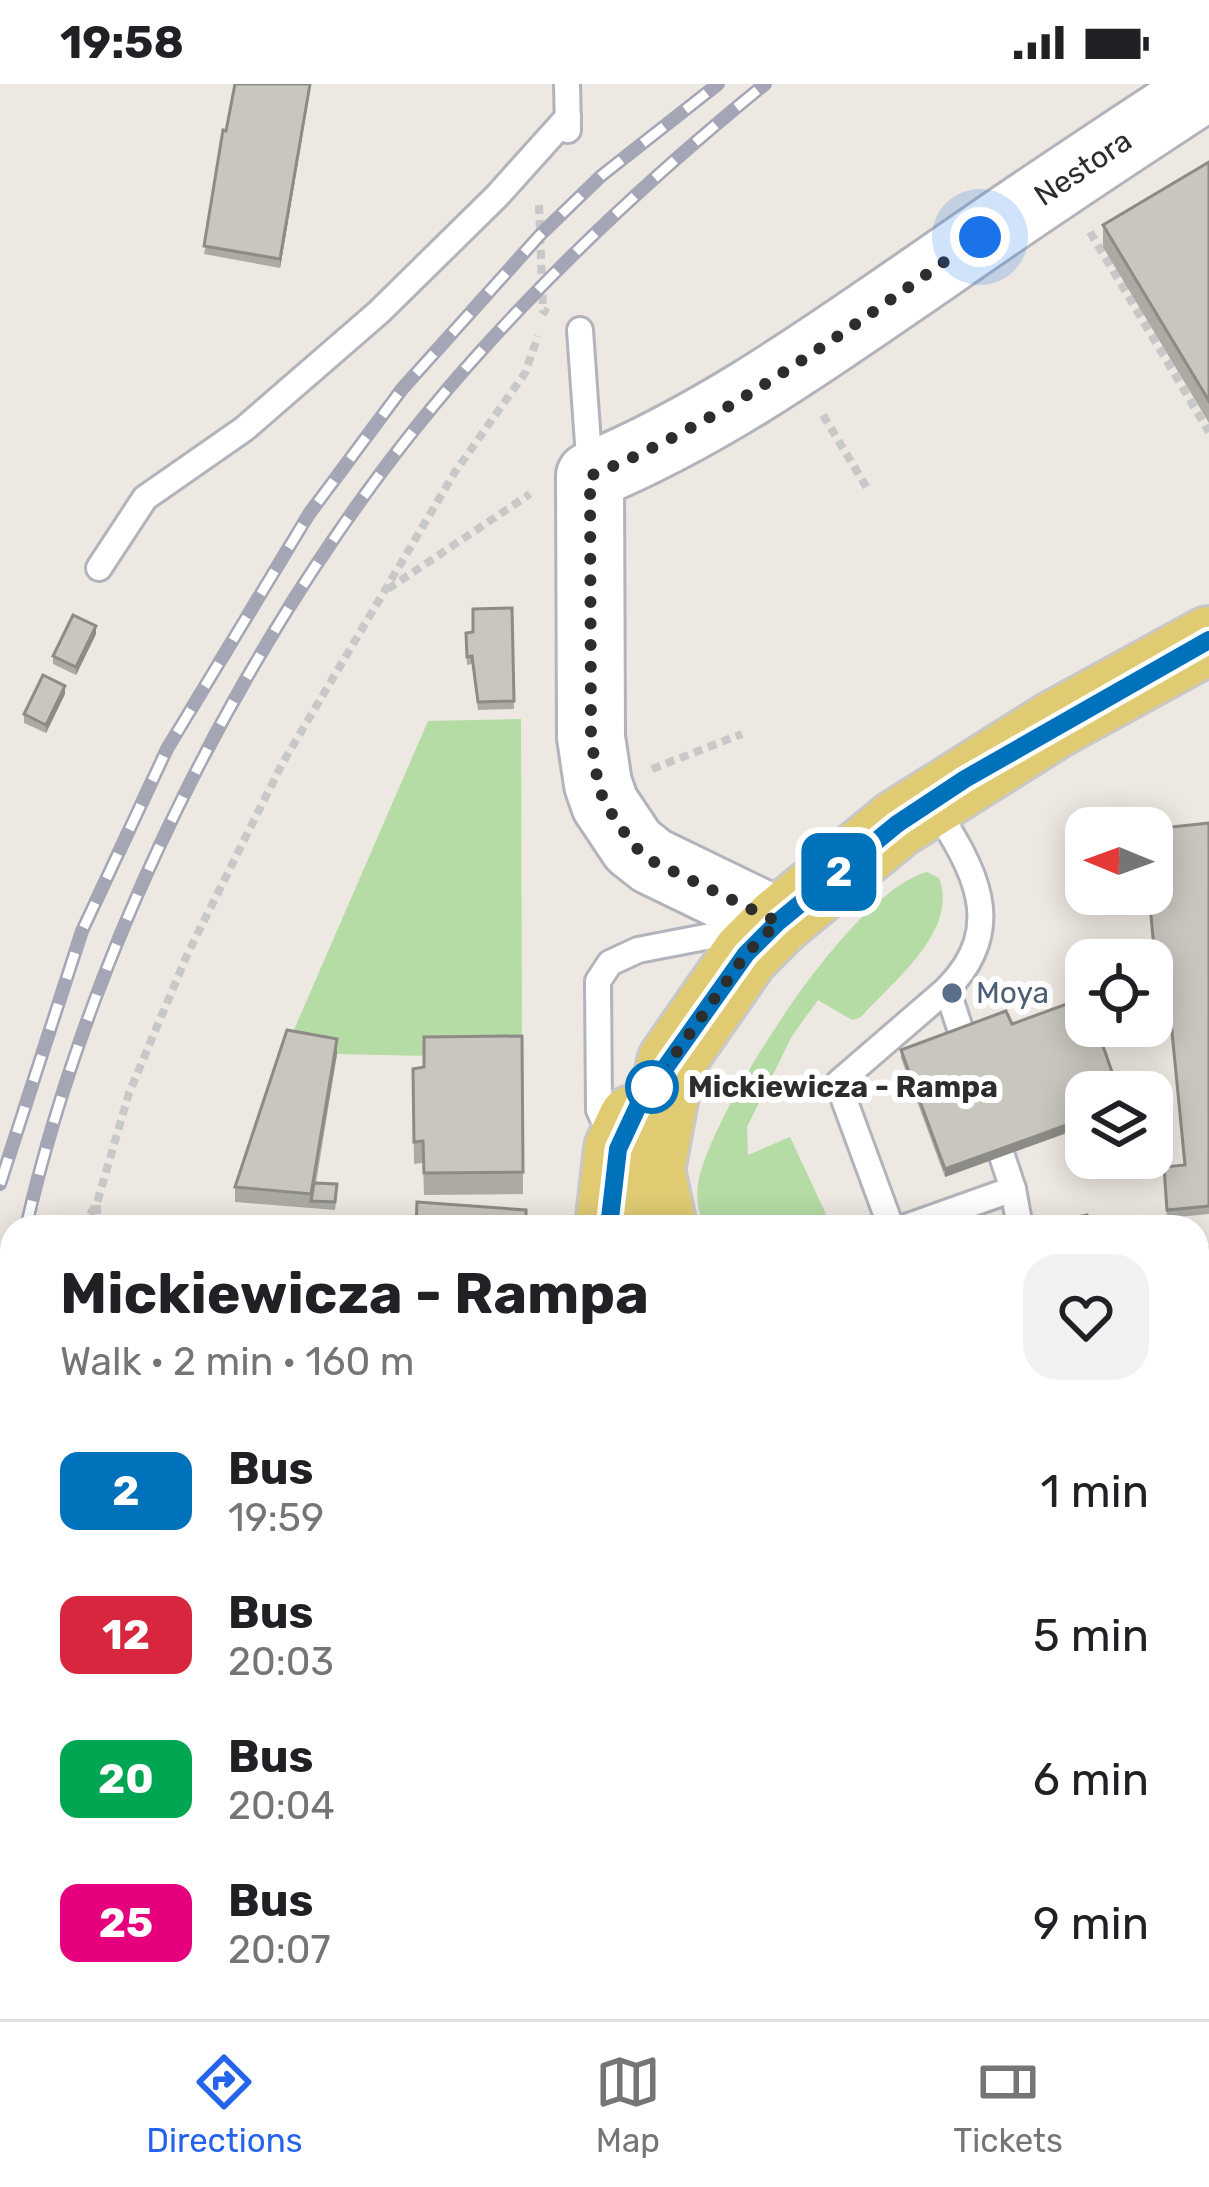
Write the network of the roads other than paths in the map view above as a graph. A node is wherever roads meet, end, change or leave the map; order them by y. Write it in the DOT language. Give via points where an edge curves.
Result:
graph roads {
  1 [pos="567,84"];
  2 [pos="1209,85"];
  3 [pos="580,330"];
  4 [pos="590,476"];
  5 [pos="99,568"];
  6 [pos="1209,640"];
  7 [pos="931,802"];
  8 [pos="778,922"];
  9 [pos="947,989"];
  10 [pos="671,1062"];
  11 [pos="618,1149"];
  12 [pos="1013,1189"];
  13 [pos="610,1215"];
  14 [pos="660,1215"];
  15 [pos="887,1215"];
  16 [pos="940,1215"];
  17 [pos="1018,1215"];
  1 -- 5 [label="lane" via="568,125 379,312 244,429 145,498"];
  2 -- 4 [label="street, Nestora" via="761,389"];
  3 -- 4 [label="lane"];
  4 -- 8 [label="street" via="591,737 605,804 652,861"];
  6 -- 7 [label="main road"];
  7 -- 8 [label="main road"];
  7 -- 9 [label="lane" via="971,865 980,904 973,954"];
  8 -- 10 [label="main road"];
  8 -- 11 [label="lane" via="610,963 598,981 599,1110"];
  9 -- 12 [label="lane"];
  9 -- 15 [label="lane" via="838,1083"];
  10 -- 11 [label="main road"];
  10 -- 14 [label="main road" via="651,1170"];
  11 -- 13 [label="main road"];
  12 -- 16 [label="lane"];
  12 -- 17 [label="lane"];
}
